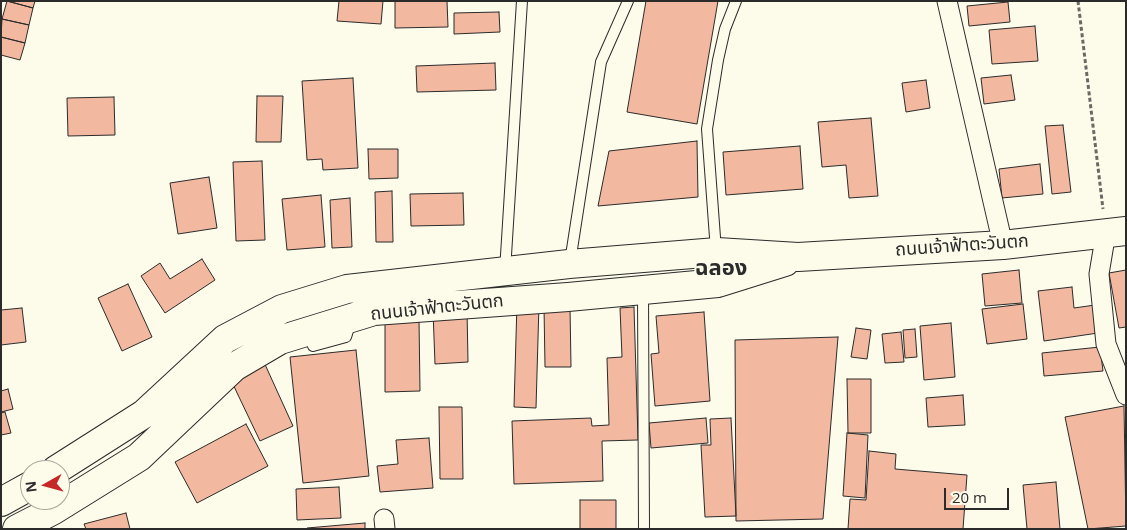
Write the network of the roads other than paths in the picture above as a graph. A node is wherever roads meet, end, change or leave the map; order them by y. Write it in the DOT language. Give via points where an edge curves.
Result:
graph roads {
  1 [pos="522,1"];
  2 [pos="628,1"];
  3 [pos="736,1"];
  4 [pos="947,1"];
  5 [pos="1116,232"];
  6 [pos="1004,245"];
  7 [pos="716,252"];
  8 [pos="798,257"];
  9 [pos="569,264"];
  10 [pos="505,272"];
  11 [pos="643,290"];
  12 [pos="568,297"];
  13 [pos="503,301"];
  14 [pos="352,318"];
  15 [pos="313,346"];
  16 [pos="1126,395"];
  17 [pos="70,461"];
  18 [pos="20,492"];
  19 [pos="1,502"];
  20 [pos="55,520"];
  21 [pos="17,529"];
  22 [pos="644,529"];
  1 -- 10 [label="lane"];
  2 -- 9 [label="lane" via="601,62"];
  3 -- 7 [label="lane" via="718,60 707,129"];
  4 -- 6 [label="street"];
  5 -- 6 [label="main road, ถนนเจ้าฟ้าตะวันตก"];
  5 -- 16 [label="street" via="1099,274 1106,344"];
  6 -- 8 [label="main road, ถนนเจ้าฟ้าตะวันตก"];
  7 -- 8 [label="main road, ถนนเจ้าฟ้าตะวันตก"];
  7 -- 9 [label="main road, ถนนเจ้าฟ้าตะวันตก"];
  8 -- 11 [label="main road, ถนนเจ้าฟ้าตะวันตก" via="718,283"];
  9 -- 10 [label="main road, ถนนเจ้าฟ้าตะวันตก"];
  9 -- 12 [label="main road"];
  10 -- 13 [label="main road"];
  10 -- 17 [label="main road, ถนนเจ้าฟ้าตะวันตก" via="347,289 282,309 225,339 144,414"];
  11 -- 12 [label="main road, ถนนเจ้าฟ้าตะวันตก"];
  11 -- 22 [label="lane"];
  12 -- 13 [label="main road, ถนนเจ้าฟ้าตะวันตก"];
  13 -- 14 [label="main road, ถนนเจ้าฟ้าตะวันตก" via="374,311"];
  14 -- 15 [label="lane" via="346,336"];
  14 -- 20 [label="main road, ถนนเจ้าฟ้าตะวันตก" via="280,340 234,367 139,457"];
  18 -- 19 [label="main road"];
  20 -- 21 [label="main road, ถนนเจ้าฟ้าตะวันตก"];
}
